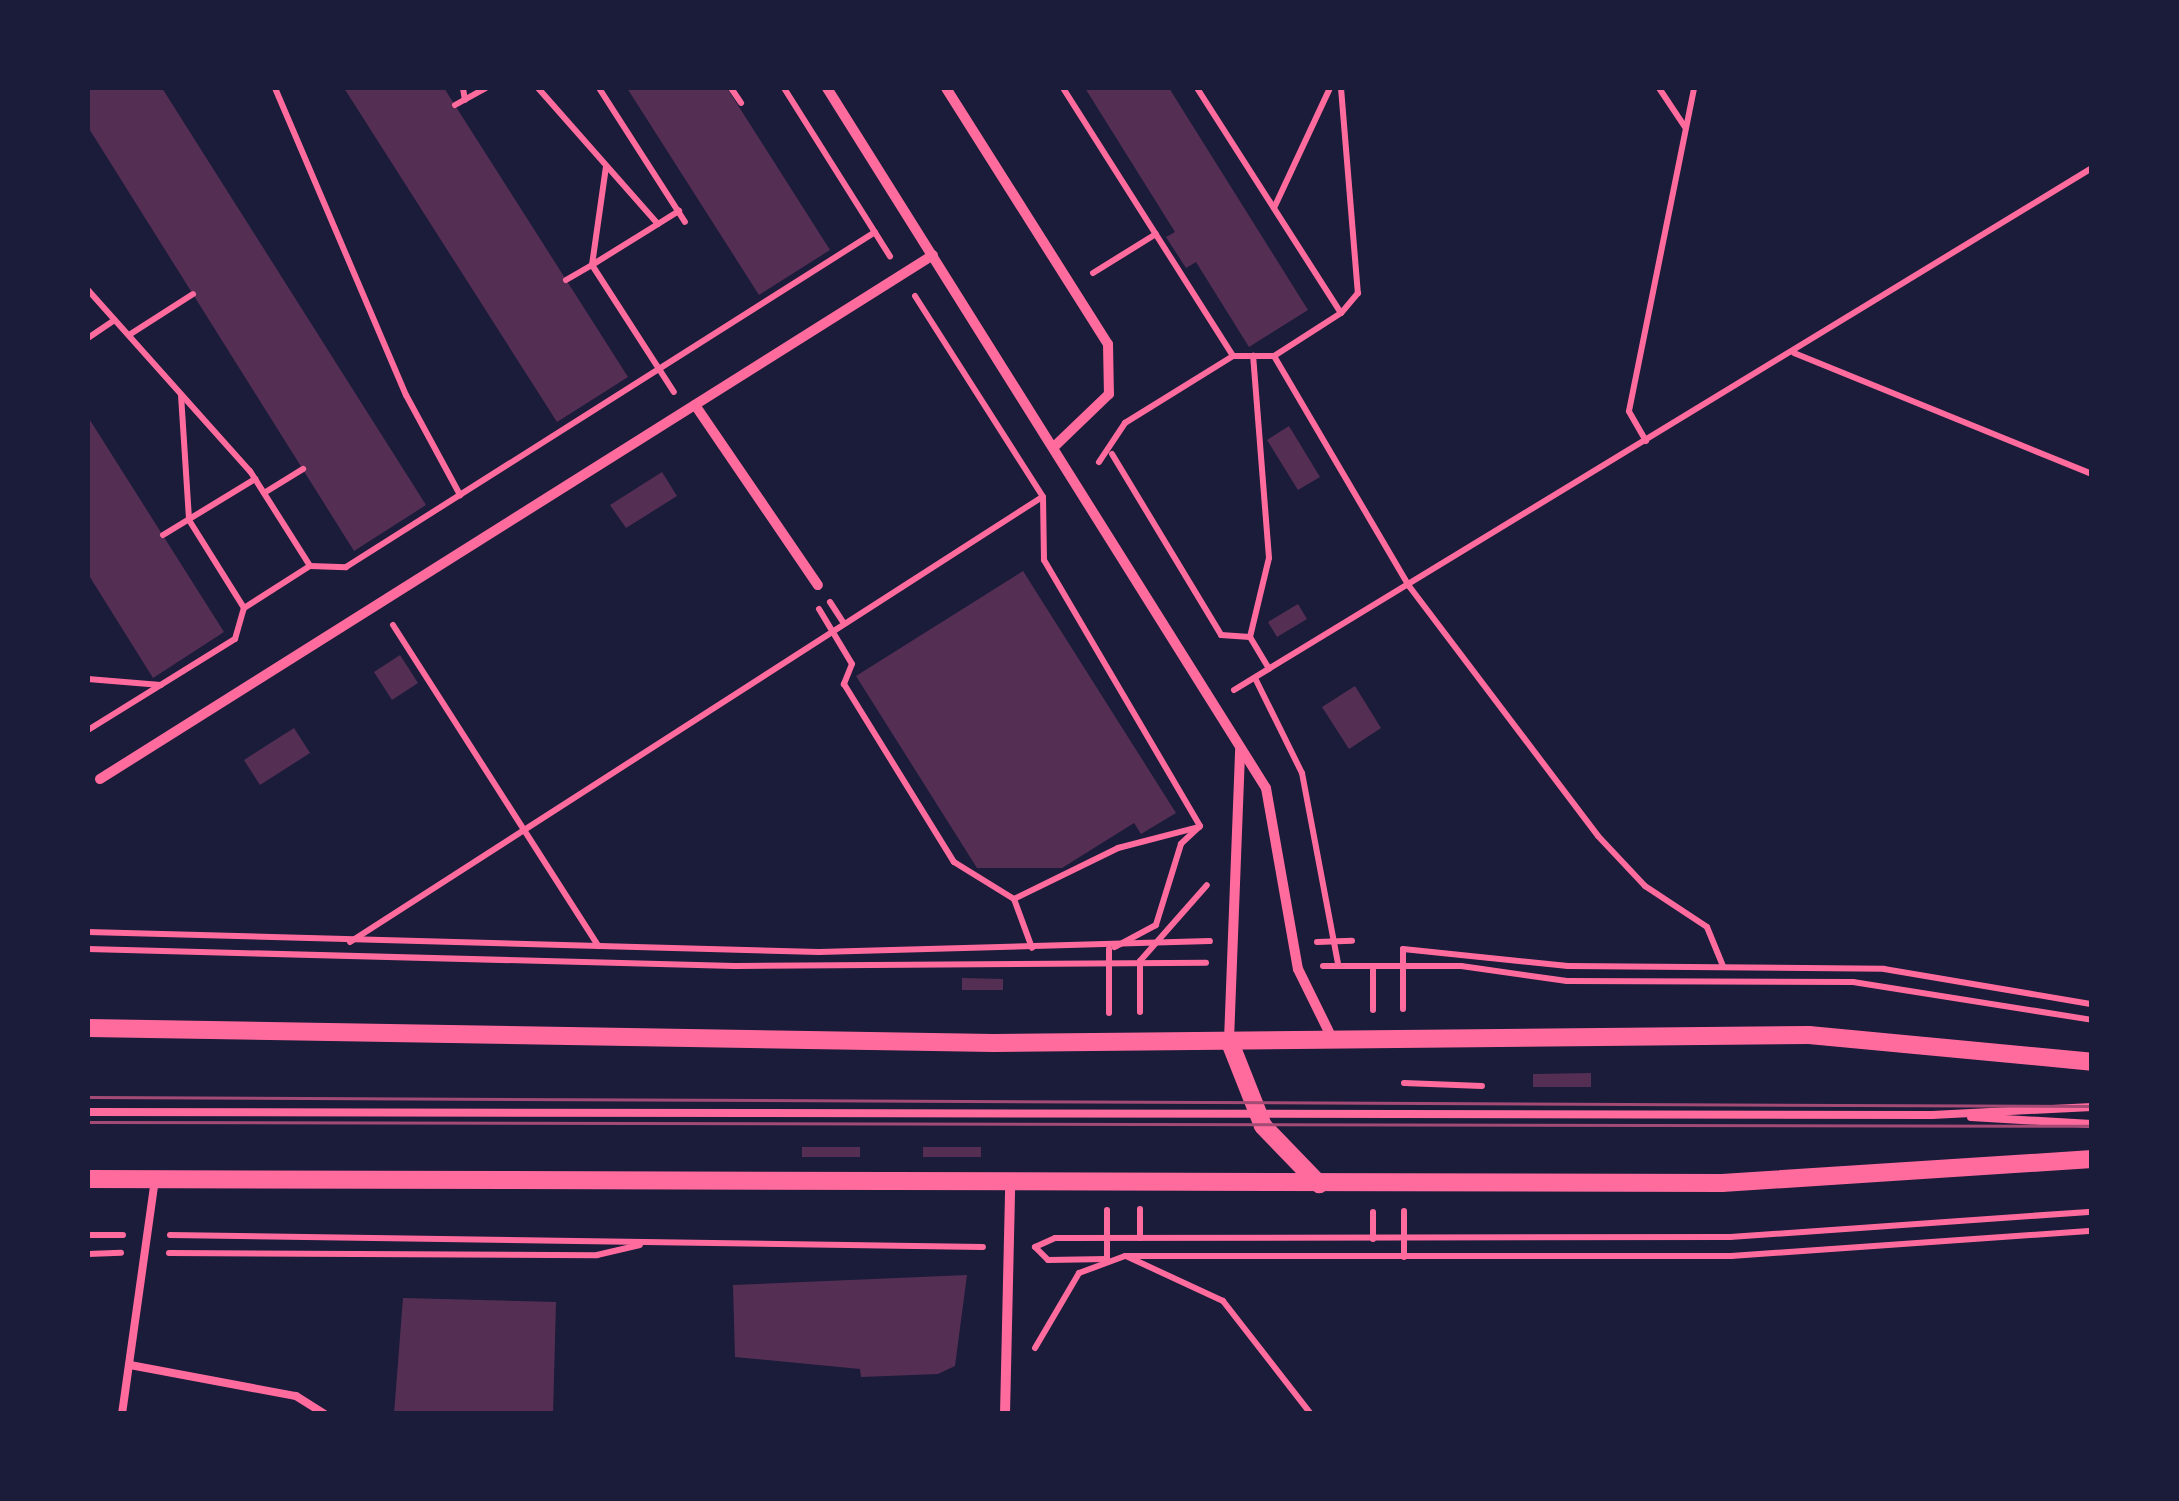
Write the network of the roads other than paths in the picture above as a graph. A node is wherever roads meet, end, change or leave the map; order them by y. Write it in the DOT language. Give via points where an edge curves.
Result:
graph roads {
  1 [pos="826,88"];
  2 [pos="946,88"];
  3 [pos="932,255"];
  4 [pos="694,405"];
  5 [pos="1054,446"];
  6 [pos="818,585"];
  7 [pos="1240,747"];
  8 [pos="100,779"];
  9 [pos="88,1028"];
  10 [pos="1332,1038"];
  11 [pos="1229,1040"];
  12 [pos="2092,1062"];
  13 [pos="2092,1107"];
  14 [pos="88,1112"];
  15 [pos="1258,1114"];
  16 [pos="1932,1115"];
  17 [pos="2092,1124"];
  18 [pos="2092,1159"];
  19 [pos="88,1179"];
  20 [pos="155,1180"];
  21 [pos="1010,1184"];
  22 [pos="1319,1184"];
  23 [pos="130,1365"];
  24 [pos="122,1414"];
  25 [pos="325,1414"];
  26 [pos="1005,1414"];
  1 -- 3 [label="street"];
  2 -- 5 [label="street" via="1108,344 1109,394"];
  3 -- 4 [label="street"];
  3 -- 5 [label="street"];
  4 -- 6 [label="street"];
  4 -- 8 [label="street"];
  5 -- 7 [label="street"];
  7 -- 10 [label="street" via="1278,817 1298,968"];
  7 -- 11 [label="street" via="1242,848 1226,978"];
  9 -- 11 [label="street"];
  10 -- 11 [label="street"];
  10 -- 12 [label="street" via="1809,1035"];
  11 -- 15 [label="street"];
  13 -- 16 [label="lane"];
  14 -- 15 [label="lane"];
  15 -- 16 [label="lane"];
  15 -- 22 [label="street"];
  16 -- 17 [label="lane"];
  18 -- 22 [label="street" via="1722,1183"];
  19 -- 20 [label="street"];
  20 -- 21 [label="street"];
  20 -- 23 [label="lane"];
  21 -- 22 [label="street"];
  21 -- 26 [label="street"];
  23 -- 24 [label="lane"];
  23 -- 25 [label="lane" via="296,1396"];
}
